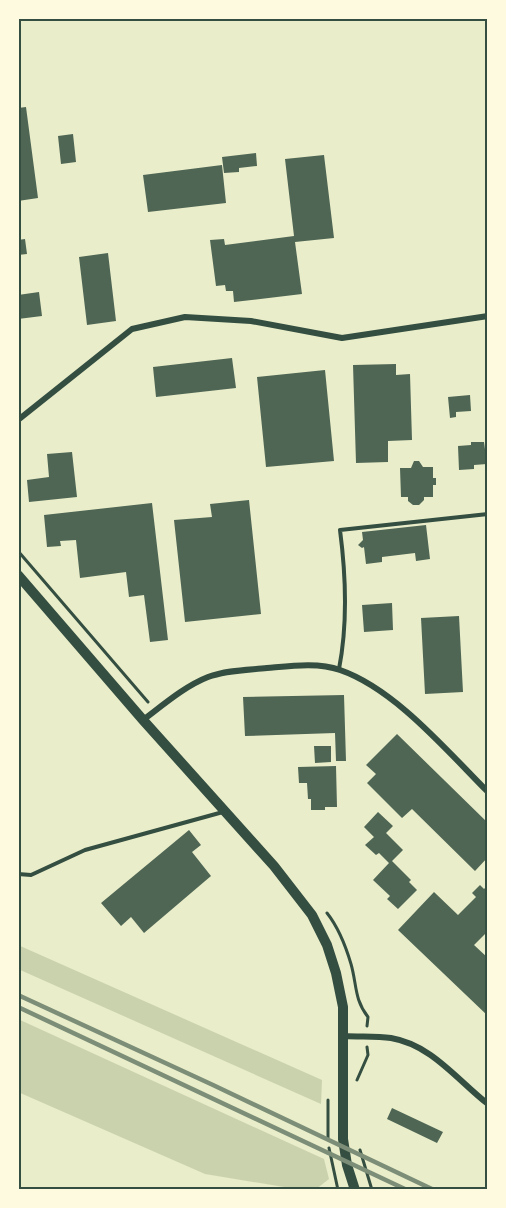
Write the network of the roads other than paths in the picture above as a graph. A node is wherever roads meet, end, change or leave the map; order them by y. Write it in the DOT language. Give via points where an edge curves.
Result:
graph roads {
  1 [pos="488,316"];
  2 [pos="18,420"];
  3 [pos="488,514"];
  4 [pos="18,575"];
  5 [pos="339,669"];
  6 [pos="143,720"];
  7 [pos="488,792"];
  8 [pos="226,811"];
  9 [pos="18,874"];
  10 [pos="344,1036"];
  11 [pos="488,1104"];
  12 [pos="354,1187"];
  1 -- 2 [label="street" via="342,338 251,321 185,317 132,328"];
  3 -- 5 [label="lane" via="340,530 345,600"];
  4 -- 6 [label="main road"];
  5 -- 6 [label="street" via="308,665 215,675 195,683"];
  5 -- 7 [label="street" via="379,689"];
  6 -- 8 [label="main road"];
  8 -- 9 [label="lane" via="86,850 31,874"];
  8 -- 10 [label="main road" via="312,915 336,973"];
  10 -- 11 [label="street" via="392,1038 414,1045 438,1059"];
  10 -- 12 [label="main road" via="343,1139"];
}
